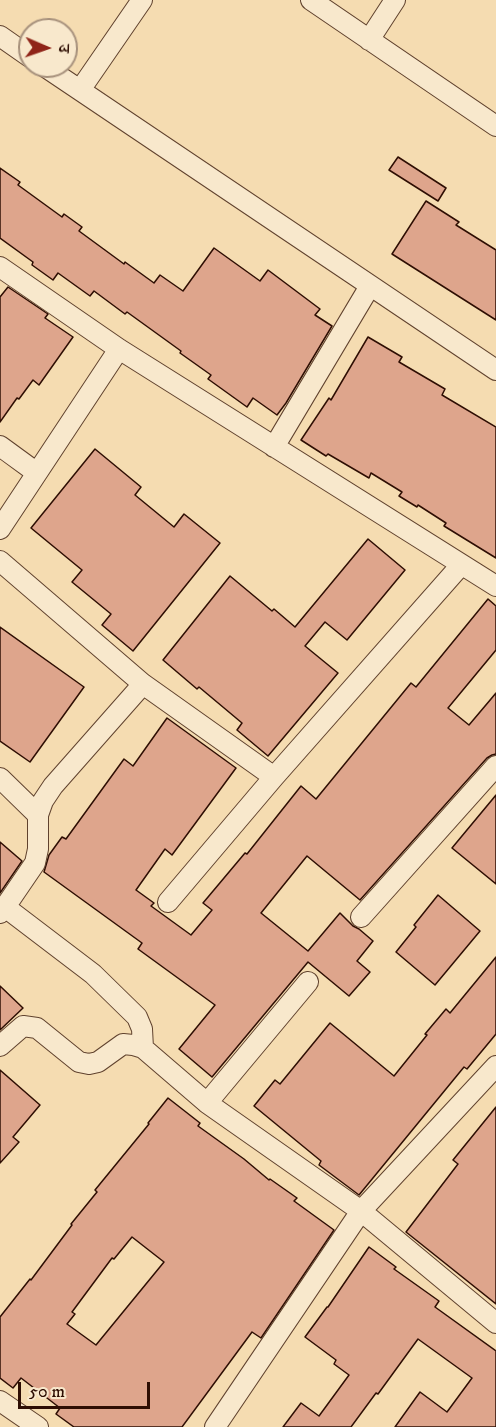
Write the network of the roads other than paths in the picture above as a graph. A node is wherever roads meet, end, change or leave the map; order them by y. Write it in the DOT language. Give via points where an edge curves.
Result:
graph roads {
  1 [pos="142,0"];
  2 [pos="311,0"];
  3 [pos="395,0"];
  4 [pos="0,36"];
  5 [pos="369,40"];
  6 [pos="18,49"];
  7 [pos="62,78"];
  8 [pos="80,90"];
  9 [pos="496,126"];
  10 [pos="0,268"];
  11 [pos="370,286"];
  12 [pos="119,349"];
  13 [pos="496,370"];
  14 [pos="0,446"];
  15 [pos="274,447"];
  16 [pos="37,473"];
  17 [pos="0,529"];
  18 [pos="0,561"];
  19 [pos="461,565"];
  20 [pos="496,586"];
  21 [pos="143,684"];
  22 [pos="496,766"];
  23 [pos="0,777"];
  24 [pos="274,777"];
  25 [pos="38,815"];
  26 [pos="168,902"];
  27 [pos="3,910"];
  28 [pos="360,917"];
  29 [pos="308,982"];
  30 [pos="0,1046"];
  31 [pos="143,1048"];
  32 [pos="496,1066"];
  33 [pos="207,1103"];
  34 [pos="361,1211"];
  35 [pos="496,1323"];
  36 [pos="0,1401"];
  37 [pos="38,1427"];
  38 [pos="215,1427"];
  1 -- 8 [label="street"];
  2 -- 5 [label="street"];
  3 -- 5 [label="street"];
  4 -- 6 [label="street"];
  5 -- 9 [label="street"];
  7 -- 8 [label="street"];
  8 -- 11 [label="street"];
  10 -- 12 [label="street"];
  11 -- 13 [label="street"];
  11 -- 15 [label="street"];
  12 -- 15 [label="street"];
  12 -- 16 [label="street"];
  14 -- 16 [label="street"];
  15 -- 19 [label="street"];
  16 -- 17 [label="street"];
  18 -- 21 [label="street"];
  19 -- 20 [label="street"];
  19 -- 24 [label="street"];
  21 -- 24 [label="street"];
  21 -- 25 [label="street" via="53,786"];
  22 -- 28 [label="street"];
  23 -- 25 [label="street"];
  24 -- 26 [label="street"];
  25 -- 27 [label="street" via="35,863"];
  27 -- 31 [label="street" via="93,974 137,1017"];
  29 -- 33 [label="street"];
  30 -- 31 [label="street" via="23,1026 38,1028 79,1062 89,1064 123,1044"];
  31 -- 33 [label="street"];
  32 -- 34 [label="street"];
  33 -- 34 [label="street"];
  34 -- 35 [label="street"];
  34 -- 38 [label="street"];
  36 -- 37 [label="street"];
}
